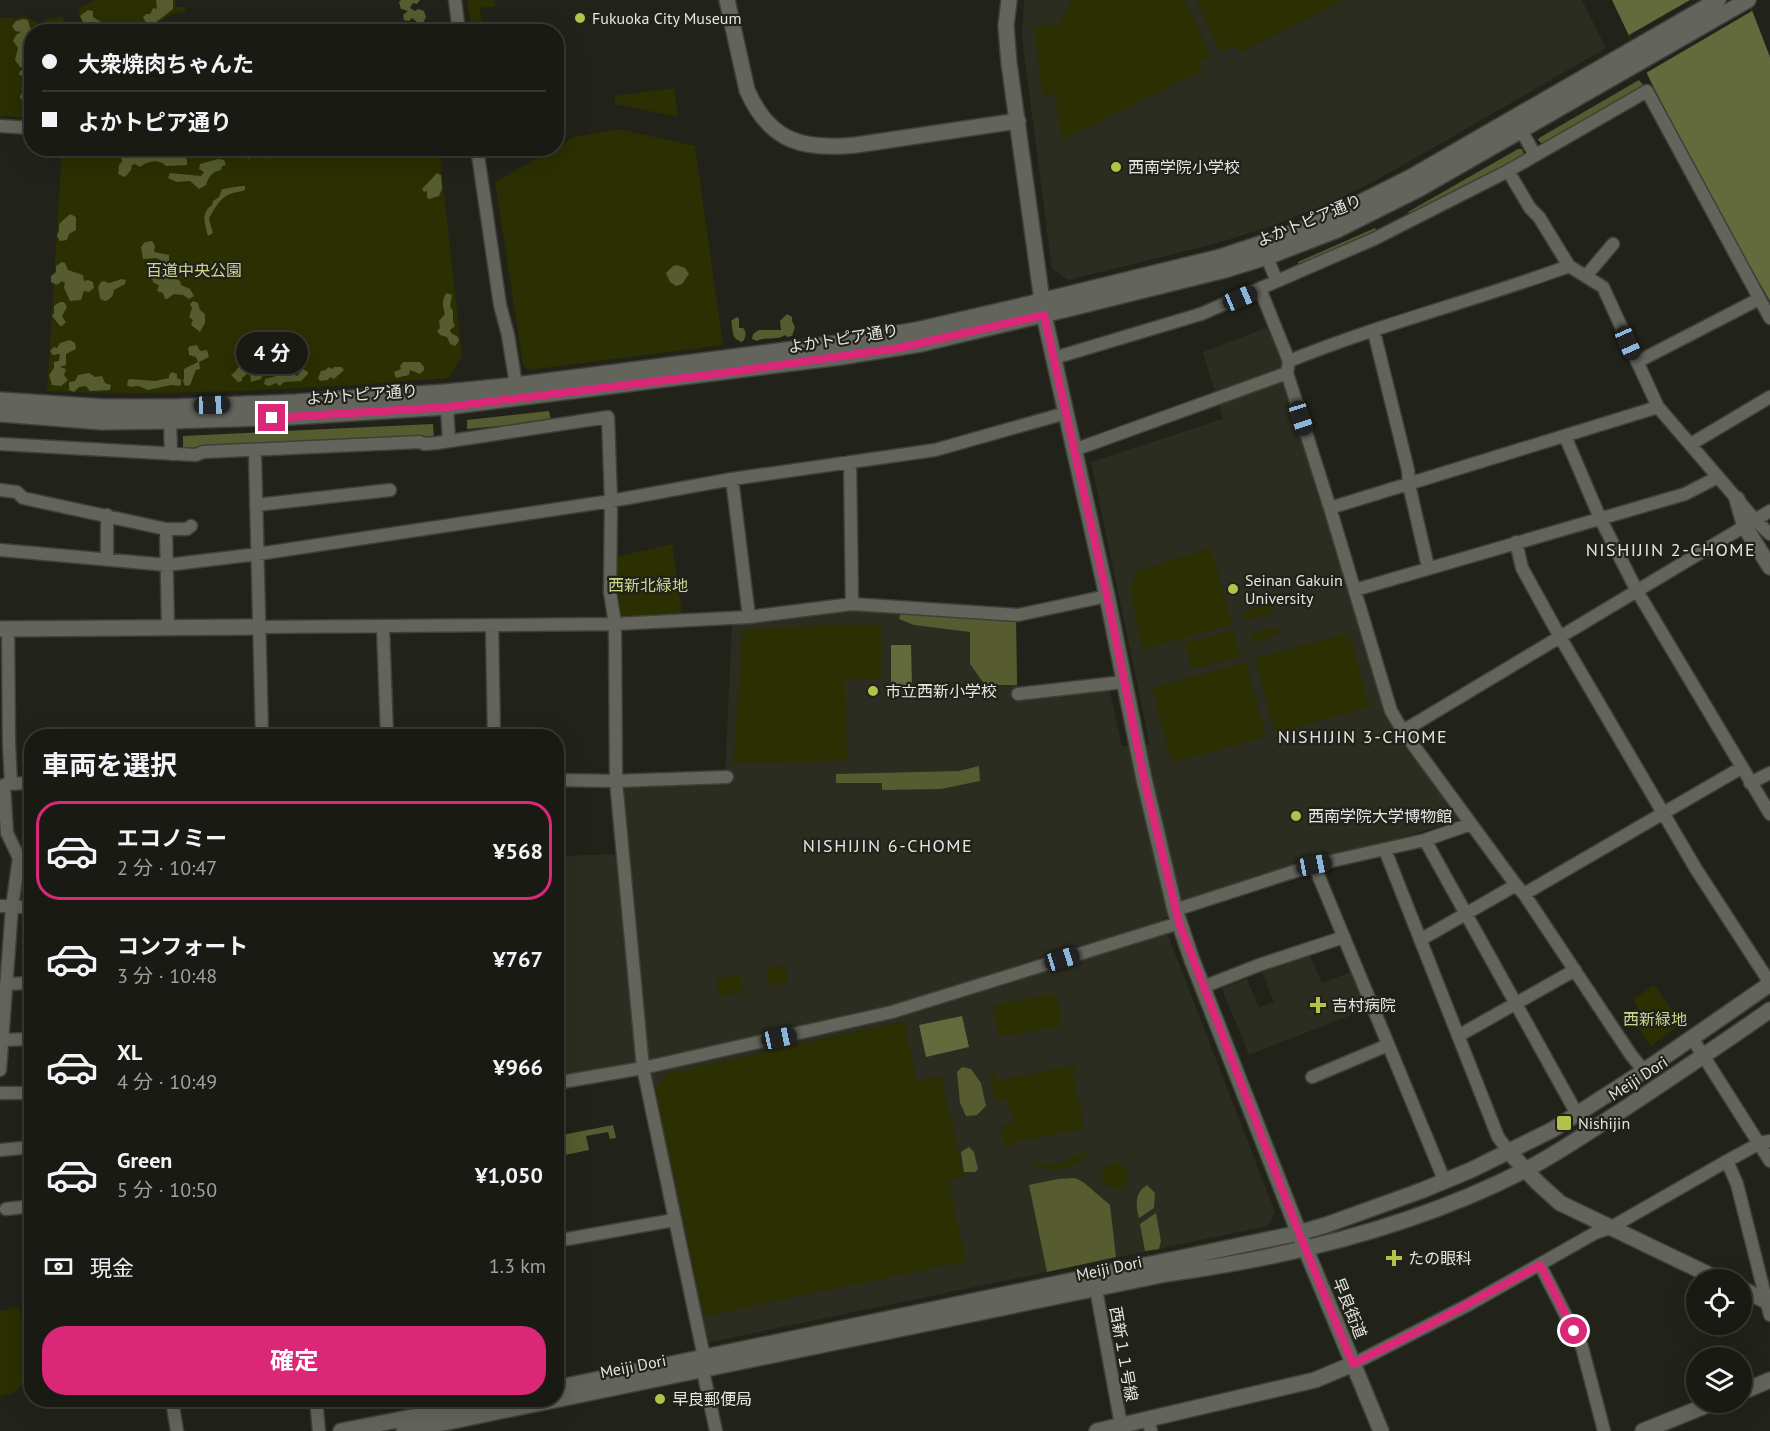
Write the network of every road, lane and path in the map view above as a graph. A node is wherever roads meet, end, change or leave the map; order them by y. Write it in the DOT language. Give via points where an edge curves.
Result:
graph roads {
  1 [pos="455,0"];
  2 [pos="727,0"];
  3 [pos="1009,0"];
  4 [pos="1718,0"];
  5 [pos="1748,0"];
  6 [pos="458,24"];
  7 [pos="1633,57"];
  8 [pos="1018,121"];
  9 [pos="0,126"];
  10 [pos="24,128"];
  11 [pos="1521,130"];
  12 [pos="1535,155"];
  13 [pos="478,156"];
  14 [pos="1508,171"];
  15 [pos="1613,244"];
  16 [pos="1268,257"];
  17 [pos="1569,266"];
  18 [pos="1586,276"];
  19 [pos="1280,279"];
  20 [pos="1260,289"];
  21 [pos="1759,299"];
  22 [pos="1043,307"];
  23 [pos="1770,318"];
  24 [pos="1374,332"];
  25 [pos="1054,358"];
  26 [pos="1637,362"];
  27 [pos="1288,367"];
  28 [pos="516,385"];
  29 [pos="1770,397"];
  30 [pos="0,400"];
  31 [pos="447,407"];
  32 [pos="1658,407"];
  33 [pos="1066,413"];
  34 [pos="0,414"];
  35 [pos="170,421"];
  36 [pos="1565,436"];
  37 [pos="449,441"];
  38 [pos="0,444"];
  39 [pos="1691,444"];
  40 [pos="1074,450"];
  41 [pos="171,454"];
  42 [pos="255,455"];
  43 [pos="850,462"];
  44 [pos="1718,477"];
  45 [pos="732,479"];
  46 [pos="1409,485"];
  47 [pos="0,490"];
  48 [pos="390,490"];
  49 [pos="1737,500"];
  50 [pos="611,501"];
  51 [pos="256,505"];
  52 [pos="1330,508"];
  53 [pos="1770,511"];
  54 [pos="107,515"];
  55 [pos="1600,518"];
  56 [pos="1750,524"];
  57 [pos="191,526"];
  58 [pos="166,529"];
  59 [pos="1770,534"];
  60 [pos="1516,542"];
  61 [pos="0,550"];
  62 [pos="258,554"];
  63 [pos="107,558"];
  64 [pos="167,565"];
  65 [pos="1428,567"];
  66 [pos="1770,567"];
  67 [pos="1355,590"];
  68 [pos="1637,591"];
  69 [pos="1107,596"];
  70 [pos="852,604"];
  71 [pos="749,617"];
  72 [pos="615,624"];
  73 [pos="492,625"];
  74 [pos="168,627"];
  75 [pos="260,627"];
  76 [pos="383,627"];
  77 [pos="4,629"];
  78 [pos="1560,637"];
  79 [pos="4,672"];
  80 [pos="1124,682"];
  81 [pos="1018,694"];
  82 [pos="262,729"];
  83 [pos="387,729"];
  84 [pos="494,729"];
  85 [pos="1403,731"];
  86 [pos="4,743"];
  87 [pos="1741,768"];
  88 [pos="1770,773"];
  89 [pos="727,777"];
  90 [pos="564,780"];
  91 [pos="616,781"];
  92 [pos="24,783"];
  93 [pos="1750,783"];
  94 [pos="5,784"];
  95 [pos="1665,814"];
  96 [pos="1770,814"];
  97 [pos="1471,824"];
  98 [pos="1425,840"];
  99 [pos="1385,850"];
  100 [pos="1314,865"];
  101 [pos="1520,889"];
  102 [pos="6,907"];
  103 [pos="24,907"];
  104 [pos="1466,914"];
  105 [pos="1177,917"];
  106 [pos="1344,937"];
  107 [pos="1420,939"];
  108 [pos="1575,970"];
  109 [pos="24,983"];
  110 [pos="6,984"];
  111 [pos="1770,984"];
  112 [pos="1203,987"];
  113 [pos="1515,1003"];
  114 [pos="1770,1010"];
  115 [pos="1458,1036"];
  116 [pos="1692,1038"];
  117 [pos="24,1039"];
  118 [pos="2,1040"];
  119 [pos="1388,1045"];
  120 [pos="1704,1056"];
  121 [pos="643,1068"];
  122 [pos="0,1070"];
  123 [pos="1644,1071"];
  124 [pos="1312,1077"];
  125 [pos="564,1082"];
  126 [pos="0,1093"];
  127 [pos="24,1093"];
  128 [pos="1577,1114"];
  129 [pos="1765,1142"];
  130 [pos="24,1148"];
  131 [pos="0,1150"];
  132 [pos="1509,1152"];
  133 [pos="1727,1161"];
  134 [pos="1770,1161"];
  135 [pos="1526,1170"];
  136 [pos="1445,1182"];
  137 [pos="24,1207"];
  138 [pos="6,1209"];
  139 [pos="674,1220"];
  140 [pos="1610,1228"];
  141 [pos="1299,1233"];
  142 [pos="564,1240"];
  143 [pos="1307,1249"];
  144 [pos="1540,1265"];
  145 [pos="1697,1269"];
  146 [pos="1095,1289"];
  147 [pos="1752,1295"];
  148 [pos="1769,1306"];
  149 [pos="703,1364"];
  150 [pos="1353,1364"];
  151 [pos="1770,1380"];
  152 [pos="564,1387"];
  153 [pos="1752,1388"];
  154 [pos="564,1395"];
  155 [pos="173,1407"];
  156 [pos="316,1407"];
  157 [pos="464,1407"];
  158 [pos="511,1407"];
  159 [pos="1695,1413"];
  160 [pos="1121,1425"];
  161 [pos="1149,1425"];
  162 [pos="1671,1426"];
  163 [pos="177,1431"];
  164 [pos="319,1431"];
  165 [pos="340,1431"];
  166 [pos="404,1431"];
  167 [pos="716,1431"];
  168 [pos="1097,1431"];
  169 [pos="1381,1431"];
  170 [pos="1604,1431"];
  171 [pos="1643,1431"];
  1 -- 6 [label="street"];
  2 -- 8 [label="street" via="751,99 777,132 803,145 831,148"];
  3 -- 8 [label="street, 早良街道" via="1007,38"];
  4 -- 7 [label="street"];
  5 -- 7 [label="street"];
  7 -- 11 [label="street, よかトピア通り"];
  7 -- 22 [label="street, よかトピア通り" via="1411,177 1301,230"];
  8 -- 22 [label="street, 早良街道"];
  9 -- 10 [label="street"];
  11 -- 12 [label="street"];
  11 -- 16 [label="street, よかトピア通り" via="1377,211"];
  12 -- 14 [label="street"];
  12 -- 21 [label="street" via="1647,91"];
  13 -- 28 [label="street"];
  14 -- 17 [label="street"];
  14 -- 19 [label="street" via="1374,239"];
  15 -- 18 [label="street"];
  16 -- 19 [label="street" via="1275,278"];
  16 -- 22 [label="street, よかトピア通り" via="1225,270"];
  17 -- 18 [label="street"];
  17 -- 24 [label="street"];
  18 -- 26 [label="street" via="1603,287"];
  19 -- 20 [label="street"];
  20 -- 25 [label="street" via="1201,314"];
  20 -- 27 [label="street"];
  21 -- 23 [label="street"];
  21 -- 26 [label="street"];
  22 -- 25 [label="street, 早良街道"];
  22 -- 28 [label="street, よかトピア通り" via="839,343"];
  22 -- 31 [label="street, よかトピア通り" via="921,344 674,380"];
  24 -- 27 [label="street" via="1324,347"];
  24 -- 46 [label="street"];
  25 -- 33 [label="street, 早良街道"];
  26 -- 32 [label="street"];
  27 -- 40 [label="street"];
  27 -- 52 [label="street"];
  28 -- 30 [label="street, よかトピア通り" via="367,398 182,406 105,407"];
  29 -- 39 [label="street"];
  31 -- 35 [label="street, よかトピア通り"];
  31 -- 37 [label="street"];
  32 -- 36 [label="street"];
  32 -- 39 [label="street"];
  33 -- 40 [label="street, 早良街道"];
  33 -- 43 [label="street" via="935,450"];
  34 -- 35 [label="street, よかトピア通り" via="102,422"];
  35 -- 41 [label="street"];
  36 -- 46 [label="street"];
  36 -- 55 [label="street"];
  37 -- 41 [label="street"];
  37 -- 50 [label="street" via="608,417"];
  38 -- 41 [label="street"];
  39 -- 44 [label="street"];
  40 -- 69 [label="street, 早良街道"];
  42 -- 51 [label="street"];
  43 -- 45 [label="street"];
  43 -- 70 [label="street"];
  44 -- 49 [label="street"];
  44 -- 55 [label="street" via="1685,494"];
  45 -- 50 [label="street"];
  45 -- 71 [label="street"];
  46 -- 52 [label="street"];
  46 -- 65 [label="street"];
  47 -- 54 [label="street"];
  48 -- 51 [label="street"];
  49 -- 56 [label="street"];
  50 -- 62 [label="street"];
  50 -- 72 [label="street" via="610,592"];
  51 -- 62 [label="street"];
  52 -- 67 [label="street"];
  53 -- 56 [label="street"];
  54 -- 58 [label="street"];
  54 -- 63 [label="street"];
  55 -- 60 [label="street"];
  55 -- 68 [label="street"];
  56 -- 59 [label="street"];
  56 -- 66 [label="street"];
  56 -- 68 [label="street"];
  57 -- 58 [label="street"];
  58 -- 64 [label="street"];
  60 -- 65 [label="street"];
  60 -- 78 [label="street" via="1522,568"];
  61 -- 63 [label="street"];
  62 -- 64 [label="street"];
  62 -- 75 [label="street"];
  63 -- 64 [label="street"];
  64 -- 74 [label="street"];
  65 -- 67 [label="street"];
  67 -- 85 [label="street" via="1391,711"];
  68 -- 78 [label="street"];
  68 -- 87 [label="street"];
  69 -- 70 [label="street" via="1018,615"];
  69 -- 80 [label="street, 早良街道"];
  70 -- 71 [label="street"];
  71 -- 72 [label="street"];
  72 -- 73 [label="street"];
  72 -- 91 [label="street"];
  73 -- 76 [label="street"];
  73 -- 84 [label="street"];
  74 -- 75 [label="street"];
  74 -- 77 [label="street"];
  75 -- 76 [label="street"];
  75 -- 82 [label="street"];
  76 -- 83 [label="street"];
  77 -- 79 [label="street"];
  78 -- 85 [label="street"];
  78 -- 95 [label="street"];
  79 -- 86 [label="street"];
  80 -- 81 [label="street"];
  80 -- 105 [label="street, 早良街道"];
  85 -- 97 [label="street"];
  86 -- 94 [label="street"];
  87 -- 93 [label="street"];
  87 -- 95 [label="street"];
  88 -- 93 [label="street"];
  89 -- 91 [label="street"];
  90 -- 91 [label="street"];
  91 -- 121 [label="street"];
  92 -- 94 [label="street"];
  93 -- 96 [label="street"];
  94 -- 102 [label="street" via="7,833 19,858"];
  95 -- 101 [label="street"];
  95 -- 111 [label="street"];
  97 -- 98 [label="street"];
  97 -- 101 [label="street"];
  98 -- 99 [label="street"];
  98 -- 104 [label="street"];
  99 -- 100 [label="street"];
  99 -- 107 [label="street"];
  100 -- 105 [label="street"];
  100 -- 106 [label="street"];
  101 -- 104 [label="street"];
  101 -- 108 [label="street"];
  102 -- 103 [label="street"];
  102 -- 110 [label="street"];
  104 -- 107 [label="street"];
  104 -- 113 [label="street"];
  105 -- 112 [label="street, 早良街道"];
  105 -- 121 [label="street" via="892,1012"];
  106 -- 112 [label="street"];
  106 -- 119 [label="street"];
  107 -- 115 [label="street"];
  108 -- 113 [label="street"];
  108 -- 123 [label="street"];
  109 -- 110 [label="street"];
  110 -- 118 [label="street"];
  111 -- 116 [label="street, Meiji Dori"];
  112 -- 141 [label="street, 早良街道"];
  113 -- 115 [label="street"];
  113 -- 128 [label="street"];
  114 -- 120 [label="street, Meiji Dori"];
  115 -- 132 [label="street" via="1498,1137"];
  116 -- 120 [label="street"];
  116 -- 123 [label="street, Meiji Dori"];
  117 -- 118 [label="street"];
  118 -- 122 [label="street"];
  119 -- 124 [label="street"];
  119 -- 136 [label="street"];
  120 -- 129 [label="street"];
  120 -- 135 [label="street, Meiji Dori"];
  121 -- 125 [label="street"];
  121 -- 139 [label="street"];
  123 -- 128 [label="street, Meiji Dori"];
  126 -- 127 [label="street"];
  128 -- 132 [label="street, Meiji Dori"];
  129 -- 133 [label="street"];
  129 -- 134 [label="street"];
  130 -- 131 [label="street"];
  132 -- 135 [label="street"];
  132 -- 136 [label="street, Meiji Dori"];
  133 -- 140 [label="street"];
  133 -- 148 [label="street" via="1737,1184"];
  135 -- 140 [label="street" via="1560,1203"];
  135 -- 143 [label="street, Meiji Dori" via="1458,1201"];
  136 -- 141 [label="street, Meiji Dori"];
  137 -- 138 [label="street"];
  139 -- 142 [label="street"];
  139 -- 149 [label="street"];
  140 -- 144 [label="street"];
  140 -- 145 [label="street"];
  141 -- 143 [label="street, 早良街道"];
  141 -- 149 [label="street, Meiji Dori"];
  143 -- 146 [label="street, Meiji Dori"];
  143 -- 150 [label="street, 早良街道"];
  144 -- 150 [label="street"];
  144 -- 170 [label="street" via="1582,1347"];
  146 -- 149 [label="street, Meiji Dori"];
  146 -- 160 [label="street, 西新１１号線"];
  147 -- 148 [label="street"];
  149 -- 152 [label="street, Meiji Dori"];
  149 -- 154 [label="street, Meiji Dori"];
  149 -- 167 [label="street"];
  150 -- 161 [label="street" via="1315,1380"];
  150 -- 169 [label="street, 早良街道"];
  151 -- 153 [label="street"];
  155 -- 163 [label="street"];
  156 -- 164 [label="street"];
  157 -- 165 [label="street"];
  158 -- 166 [label="street, Meiji Dori"];
  159 -- 162 [label="street"];
  160 -- 161 [label="street"];
  160 -- 168 [label="street"];
  162 -- 171 [label="street"];
}
